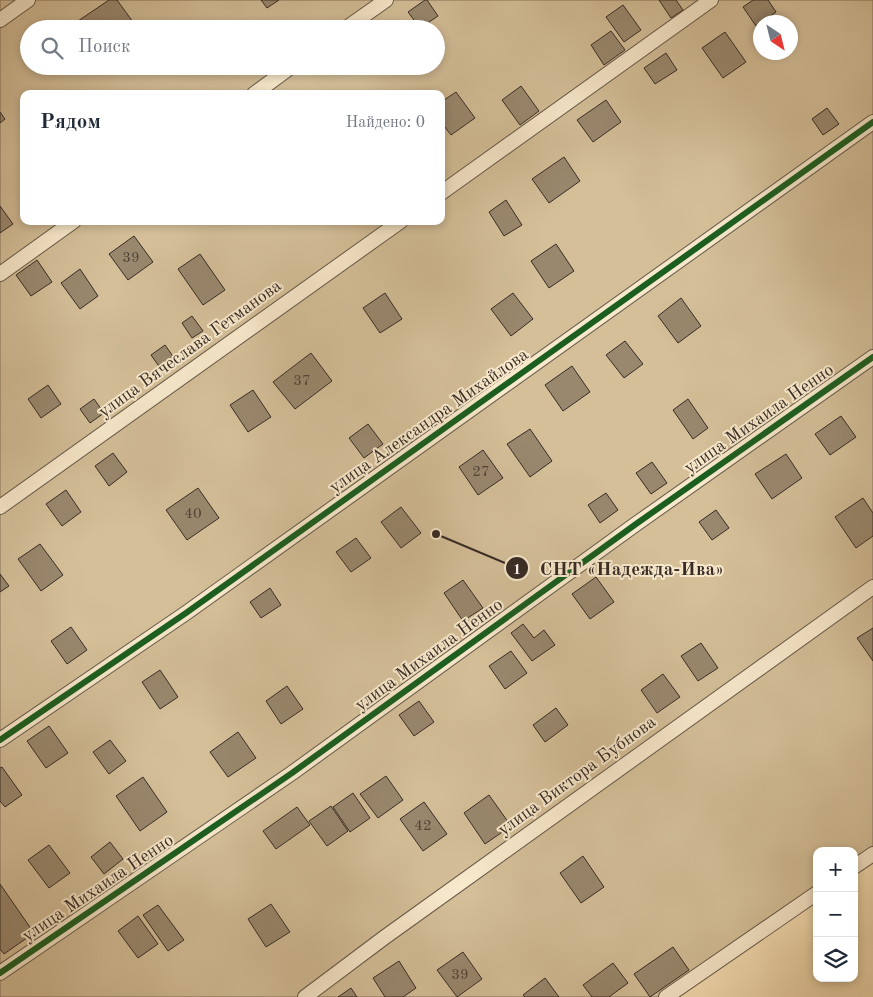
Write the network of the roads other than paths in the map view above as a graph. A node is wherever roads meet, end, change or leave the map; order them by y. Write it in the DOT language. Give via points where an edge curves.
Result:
graph roads {
  1 [pos="28,0"];
  2 [pos="386,0"];
  3 [pos="711,0"];
  4 [pos="0,20"];
  5 [pos="358,20"];
  6 [pos="280,75"];
  7 [pos="259,90"];
  8 [pos="873,122"];
  9 [pos="445,189"];
  10 [pos="68,225"];
  11 [pos="395,225"];
  12 [pos="0,274"];
  13 [pos="873,357"];
  14 [pos="0,507"];
  15 [pos="873,587"];
  16 [pos="0,740"];
  17 [pos="873,854"];
  18 [pos="858,864"];
  19 [pos="813,896"];
  20 [pos="0,973"];
  21 [pos="305,997"];
  22 [pos="666,997"];
  1 -- 4 [label="street"];
  2 -- 5 [label="street"];
  3 -- 9 [label="street"];
  6 -- 7 [label="street"];
  8 -- 16 [label="street, улица Александра Михайлова" via="210,595"];
  10 -- 12 [label="street"];
  11 -- 14 [label="street, улица Вячеслава Гетманова"];
  13 -- 20 [label="street, улица Михаила Ненно" via="292,773"];
  15 -- 21 [label="street, улица Виктора Бубнова"];
  17 -- 18 [label="street"];
  19 -- 22 [label="street"];
}
